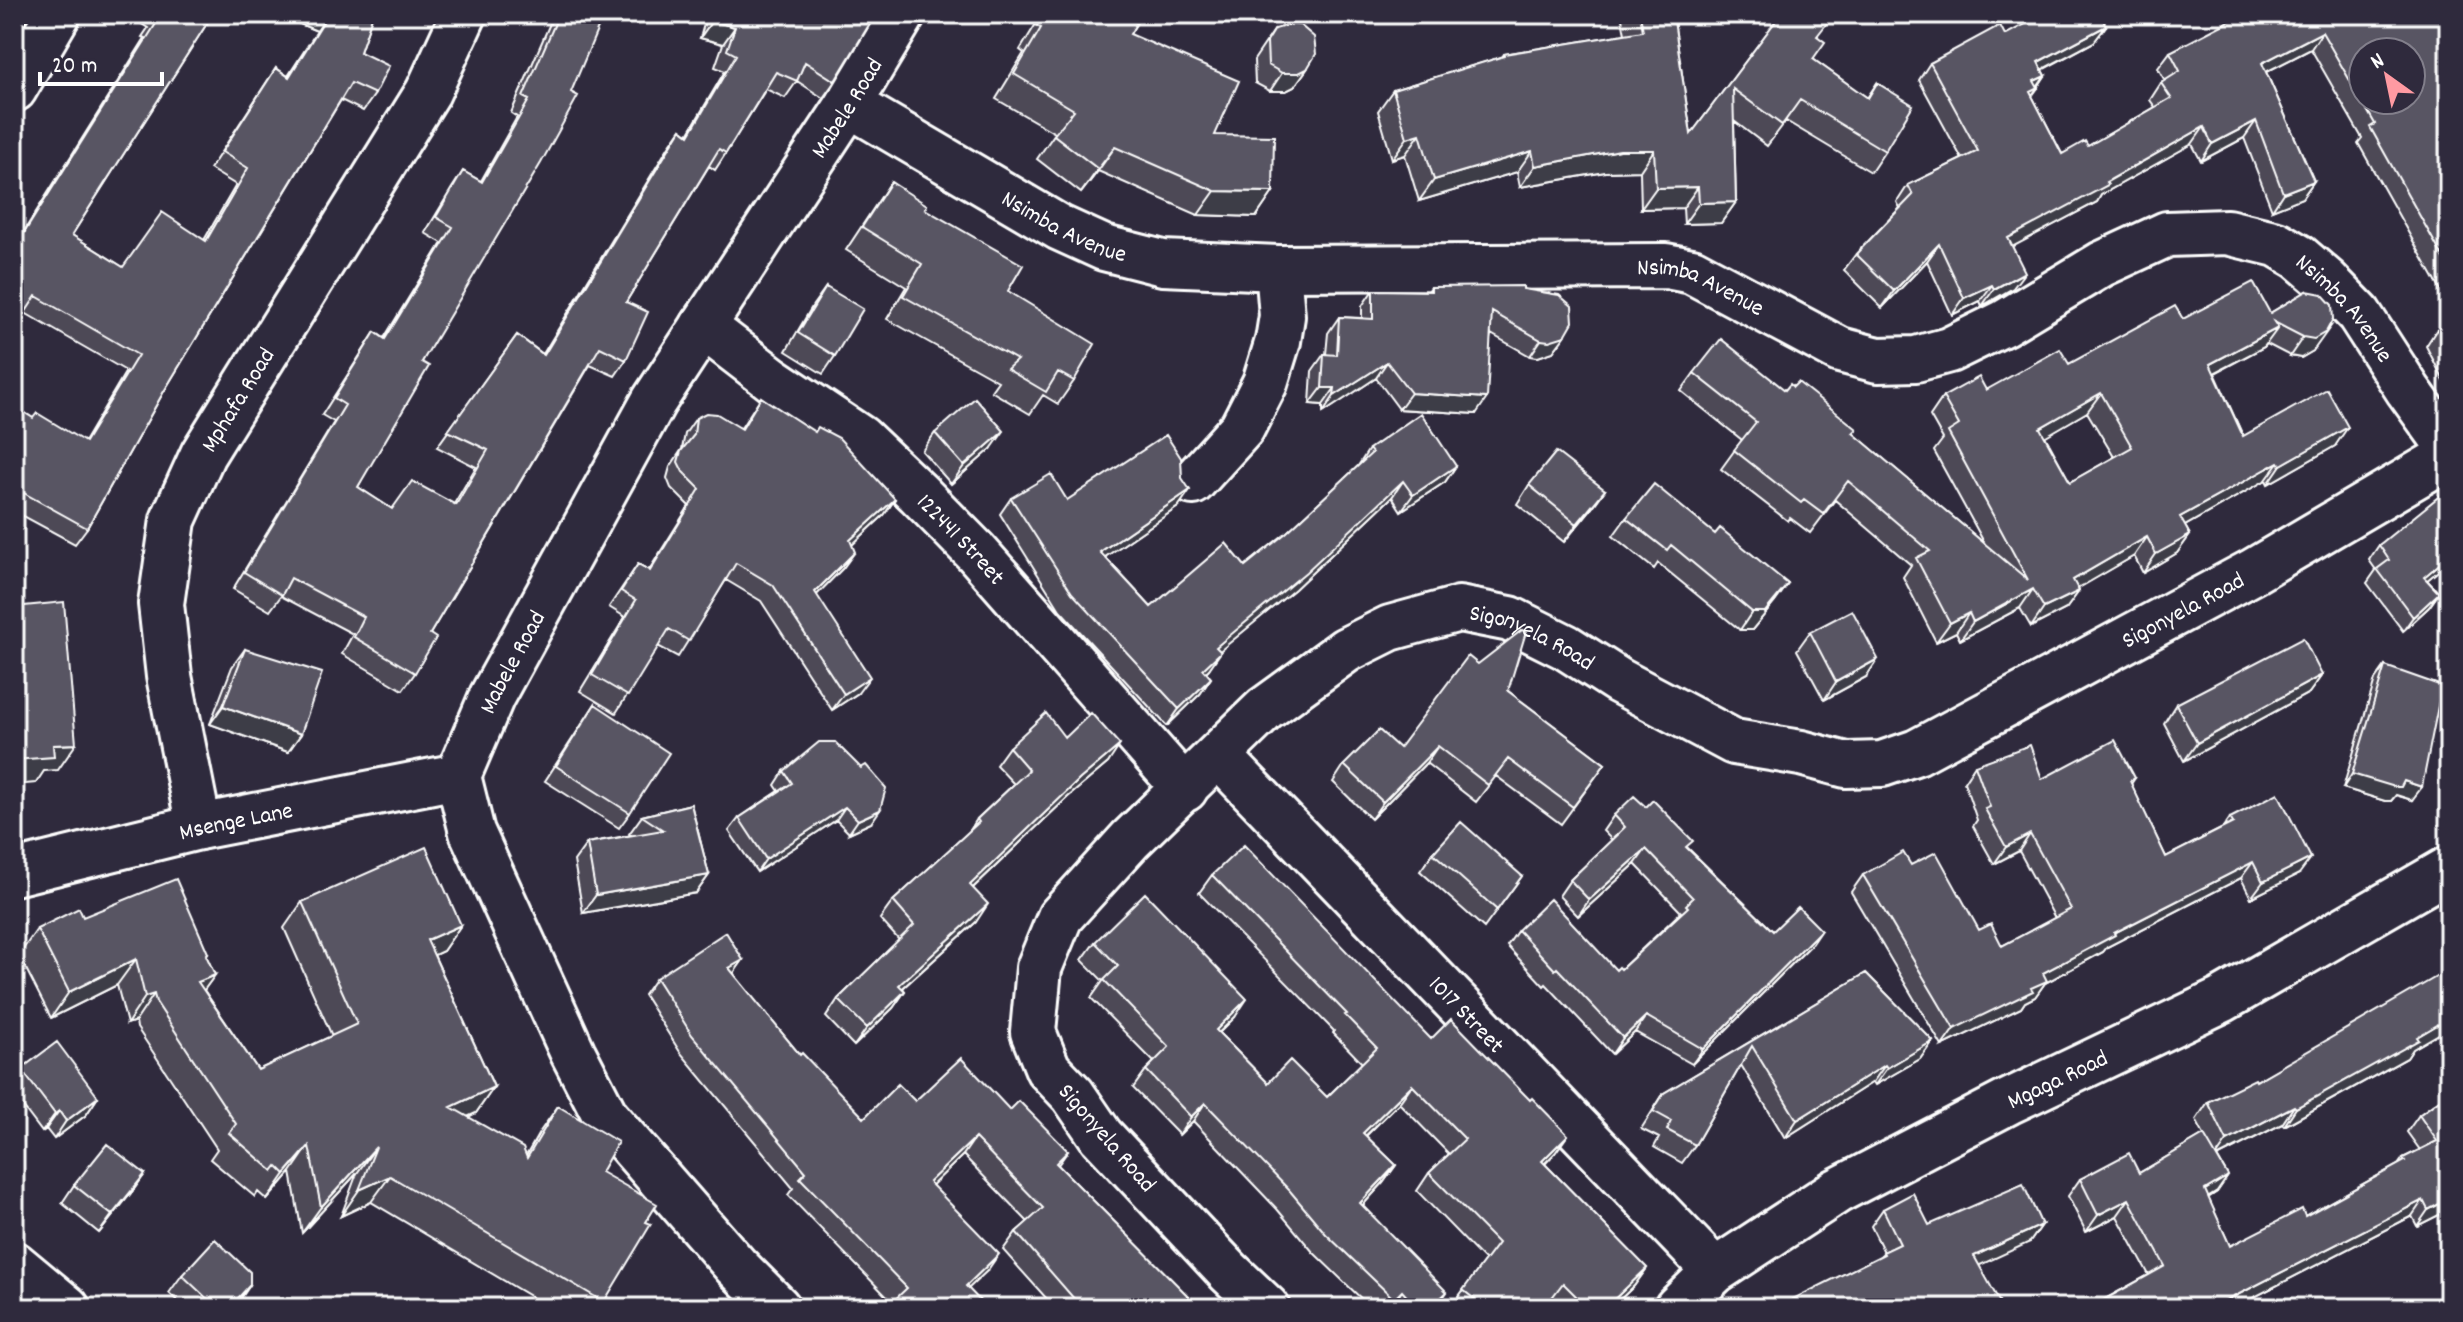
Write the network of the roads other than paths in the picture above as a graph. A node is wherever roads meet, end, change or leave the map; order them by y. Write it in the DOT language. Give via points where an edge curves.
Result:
graph roads {
  1 [pos="58,14"];
  2 [pos="464,14"];
  3 [pos="903,14"];
  4 [pos="14,89"];
  5 [pos="849,104"];
  6 [pos="1278,268"];
  7 [pos="703,326"];
  8 [pos="2449,447"];
  9 [pos="2449,456"];
  10 [pos="1193,482"];
  11 [pos="1219,756"];
  12 [pos="458,776"];
  13 [pos="1185,789"];
  14 [pos="199,827"];
  15 [pos="2449,869"];
  16 [pos="14,873"];
  17 [pos="14,1264"];
  18 [pos="1715,1271"];
  19 [pos="67,1308"];
  20 [pos="778,1308"];
  21 [pos="1267,1308"];
  22 [pos="1677,1308"];
  1 -- 4 [label="street"];
  2 -- 14 [label="street, Mphafa Road" via="428,92 203,454 173,520 161,604 169,676"];
  3 -- 5 [label="street, Mabele Road"];
  5 -- 6 [label="street, Nsimba Avenue" via="1060,228 1104,248 1163,263"];
  5 -- 7 [label="street, Mabele Road"];
  6 -- 8 [label="street, Nsimba Avenue" via="1666,266 1692,271 1840,350 1878,360 1916,359 1949,350 2004,323 2102,264 2167,234 2227,232 2277,244 2327,281 2359,314"];
  6 -- 10 [label="street" via="1282,316 1265,383 1242,428"];
  7 -- 12 [label="street, Mabele Road" via="654,401 499,683"];
  7 -- 13 [label="street, 122441 Street" via="860,438 918,493"];
  9 -- 11 [label="street, Sigonyela Road" via="2135,637 1917,752 1882,764 1846,765 1734,742 1510,619 1459,609 1390,628 1346,650 1265,709"];
  11 -- 13 [label="street, Sigonyela Road"];
  11 -- 18 [label="street, 1017 Street"];
  12 -- 14 [label="street, Msenge Lane"];
  12 -- 20 [label="street" via="472,832 606,1117"];
  13 -- 21 [label="street, Sigonyela Road" via="1060,917 1039,968 1033,1032 1048,1069 1101,1136"];
  14 -- 16 [label="street, Msenge Lane"];
  15 -- 18 [label="street, Mgaga Road" via="2222,1000 1837,1191"];
  17 -- 19 [label="street"];
  18 -- 22 [label="street, Mgaga Road"];
}
